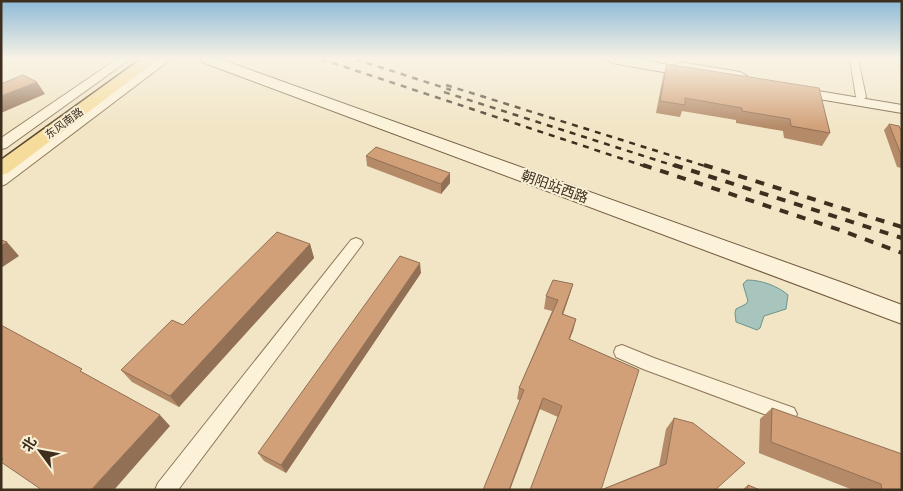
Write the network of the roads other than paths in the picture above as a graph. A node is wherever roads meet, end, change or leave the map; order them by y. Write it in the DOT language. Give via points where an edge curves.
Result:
graph roads {
  1 [pos="93,82"];
  2 [pos="108,82"];
  3 [pos="120,82"];
  4 [pos="132,82"];
  5 [pos="270,82"];
  6 [pos="296,82"];
  7 [pos="858,82"];
  8 [pos="861,97"];
  9 [pos="902,104"];
  10 [pos="902,109"];
  11 [pos="1,145"];
  12 [pos="2,168"];
  13 [pos="356,243"];
  14 [pos="902,303"];
  15 [pos="902,315"];
  16 [pos="622,352"];
  17 [pos="808,421"];
  18 [pos="165,490"];
  1 -- 11 [label="street"];
  2 -- 12 [label="main road, 东风南路"];
  3 -- 12 [label="main road, 东风南路"];
  4 -- 12 [label="street"];
  5 -- 15 [label="main road, 朝阳站西路"];
  6 -- 14 [label="main road, 朝阳站西路"];
  7 -- 8 [label="street"];
  8 -- 9 [label="main road"];
  8 -- 10 [label="main road" via="783,86"];
  13 -- 18 [label="street"];
  16 -- 17 [label="street"];
}
